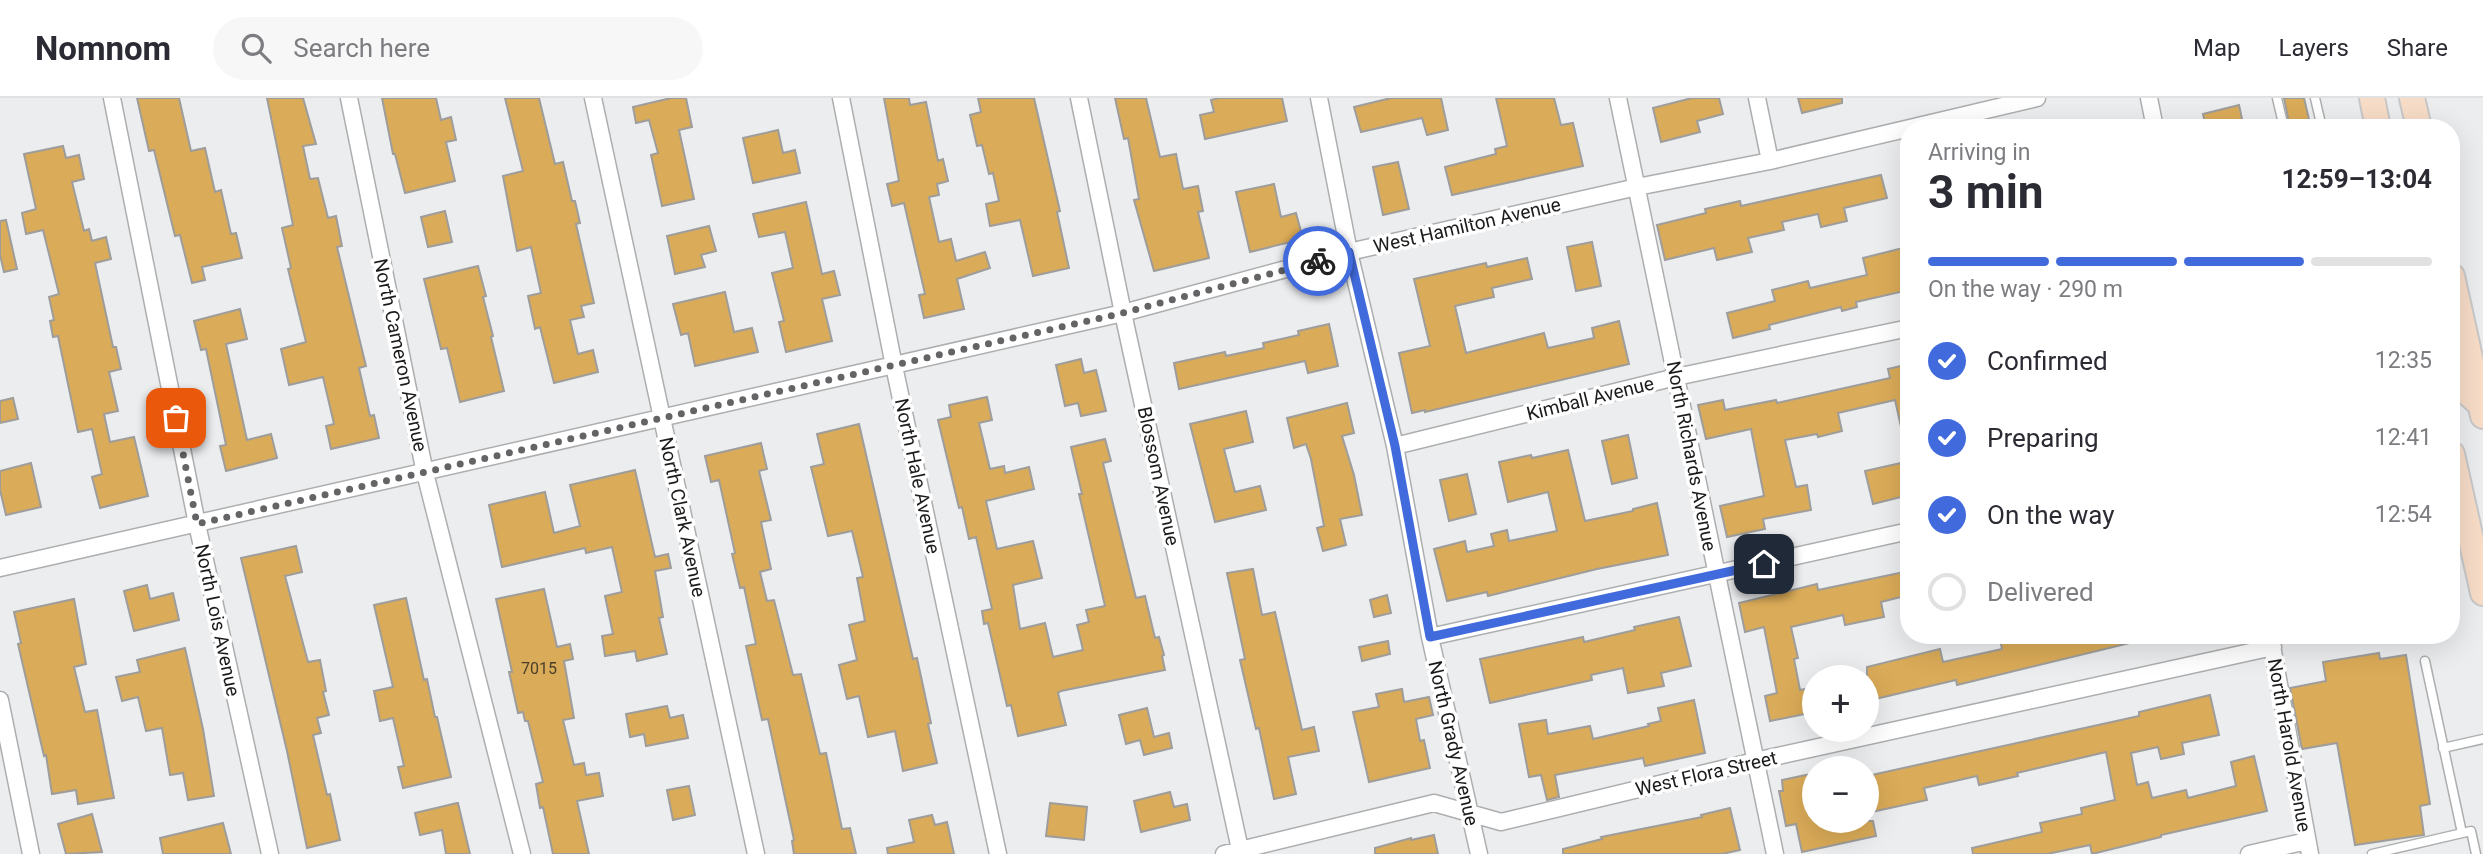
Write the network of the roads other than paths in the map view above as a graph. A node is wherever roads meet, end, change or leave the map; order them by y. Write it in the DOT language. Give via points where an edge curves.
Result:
graph roads {
  1 [pos="112,98"];
  2 [pos="349,98"];
  3 [pos="593,98"];
  4 [pos="841,98"];
  5 [pos="1079,98"];
  6 [pos="1319,98"];
  7 [pos="1618,98"];
  8 [pos="1757,98"];
  9 [pos="2036,98"];
  10 [pos="2149,98"];
  11 [pos="2277,98"];
  12 [pos="2315,98"];
  13 [pos="2372,98"];
  14 [pos="2412,98"];
  15 [pos="1986,103"];
  16 [pos="1926,119"];
  17 [pos="2153,119"];
  18 [pos="2282,119"];
  19 [pos="2320,119"];
  20 [pos="2374,119"];
  21 [pos="2416,119"];
  22 [pos="1900,126"];
  23 [pos="1770,161"];
  24 [pos="1637,187"];
  25 [pos="1349,252"];
  26 [pos="2460,311"];
  27 [pos="1123,313"];
  28 [pos="1900,330"];
  29 [pos="894,366"];
  30 [pos="1676,377"];
  31 [pos="2460,387"];
  32 [pos="2482,409"];
  33 [pos="662,419"];
  34 [pos="1395,446"];
  35 [pos="425,473"];
  36 [pos="2460,477"];
  37 [pos="2460,496"];
  38 [pos="2483,511"];
  39 [pos="197,524"];
  40 [pos="1900,533"];
  41 [pos="0,569"];
  42 [pos="1716,575"];
  43 [pos="2483,593"];
  44 [pos="1430,637"];
  45 [pos="2258,644"];
  46 [pos="2272,644"];
  47 [pos="2425,661"];
  48 [pos="0,700"];
  49 [pos="2483,739"];
  50 [pos="2443,748"];
  51 [pos="1755,761"];
  52 [pos="1470,811"];
  53 [pos="2462,833"];
  54 [pos="2415,844"];
  55 [pos="2309,847"];
  56 [pos="1235,853"];
  57 [pos="31,854"];
  58 [pos="270,854"];
  59 [pos="522,854"];
  60 [pos="756,854"];
  61 [pos="998,854"];
  62 [pos="1479,854"];
  63 [pos="1775,854"];
  64 [pos="2249,854"];
  65 [pos="2372,854"];
  66 [pos="2418,854"];
  67 [pos="2476,854"];
  1 -- 39 [label="street, North Lois Avenue"];
  2 -- 35 [label="street, North Cameron Avenue"];
  3 -- 33 [label="street, North Clark Avenue"];
  4 -- 29 [label="street, North Hale Avenue"];
  5 -- 27 [label="street, Blossom Avenue"];
  6 -- 25 [label="street, North Grady Avenue"];
  7 -- 24 [label="street, North Richards Avenue"];
  8 -- 23 [label="street"];
  9 -- 15 [label="street, West Hamilton Avenue"];
  10 -- 17 [label="street"];
  11 -- 18 [label="lane"];
  12 -- 19 [label="lane"];
  13 -- 20 [label="main road"];
  14 -- 21 [label="main road"];
  15 -- 16 [label="street, West Hamilton Avenue"];
  22 -- 23 [label="street, West Hamilton Avenue"];
  23 -- 24 [label="street, West Hamilton Avenue"];
  24 -- 25 [label="street, West Hamilton Avenue"];
  24 -- 30 [label="street, North Richards Avenue"];
  25 -- 27 [label="street, West Hamilton Avenue"];
  25 -- 34 [label="street, North Grady Avenue"];
  26 -- 32 [label="main road"];
  27 -- 29 [label="street, West Hamilton Avenue"];
  27 -- 56 [label="street, Blossom Avenue"];
  28 -- 30 [label="street, Kimball Avenue"];
  29 -- 33 [label="street, West Hamilton Avenue"];
  29 -- 61 [label="street, North Hale Avenue"];
  30 -- 34 [label="street, Kimball Avenue"];
  30 -- 42 [label="street, North Richards Avenue"];
  31 -- 32 [label="main road"];
  33 -- 35 [label="street, West Hamilton Avenue"];
  33 -- 60 [label="street, North Clark Avenue"];
  34 -- 44 [label="street, North Grady Avenue"];
  35 -- 39 [label="street, West Hamilton Avenue"];
  35 -- 59 [label="street, North Cameron Avenue"];
  36 -- 38 [label="main road"];
  37 -- 43 [label="main road"];
  39 -- 41 [label="street, West Hamilton Avenue"];
  39 -- 58 [label="street, North Lois Avenue"];
  40 -- 42 [label="street"];
  42 -- 44 [label="street"];
  42 -- 51 [label="street, North Richards Avenue"];
  44 -- 52 [label="street, North Grady Avenue"];
  45 -- 51 [label="street, West Flora Street"];
  46 -- 55 [label="street, North Harold Avenue"];
  47 -- 50 [label="lane"];
  48 -- 57 [label="street"];
  49 -- 50 [label="lane"];
  50 -- 53 [label="lane"];
  51 -- 52 [label="street, West Flora Street" via="1501,822"];
  51 -- 63 [label="street, North Richards Avenue"];
  52 -- 56 [label="street, West Flora Street" via="1433,803"];
  52 -- 62 [label="street, North Grady Avenue"];
  53 -- 54 [label="lane"];
  53 -- 67 [label="lane" via="2470,831"];
  54 -- 65 [label="lane"];
  54 -- 66 [label="lane"];
  55 -- 64 [label="street"];
}
